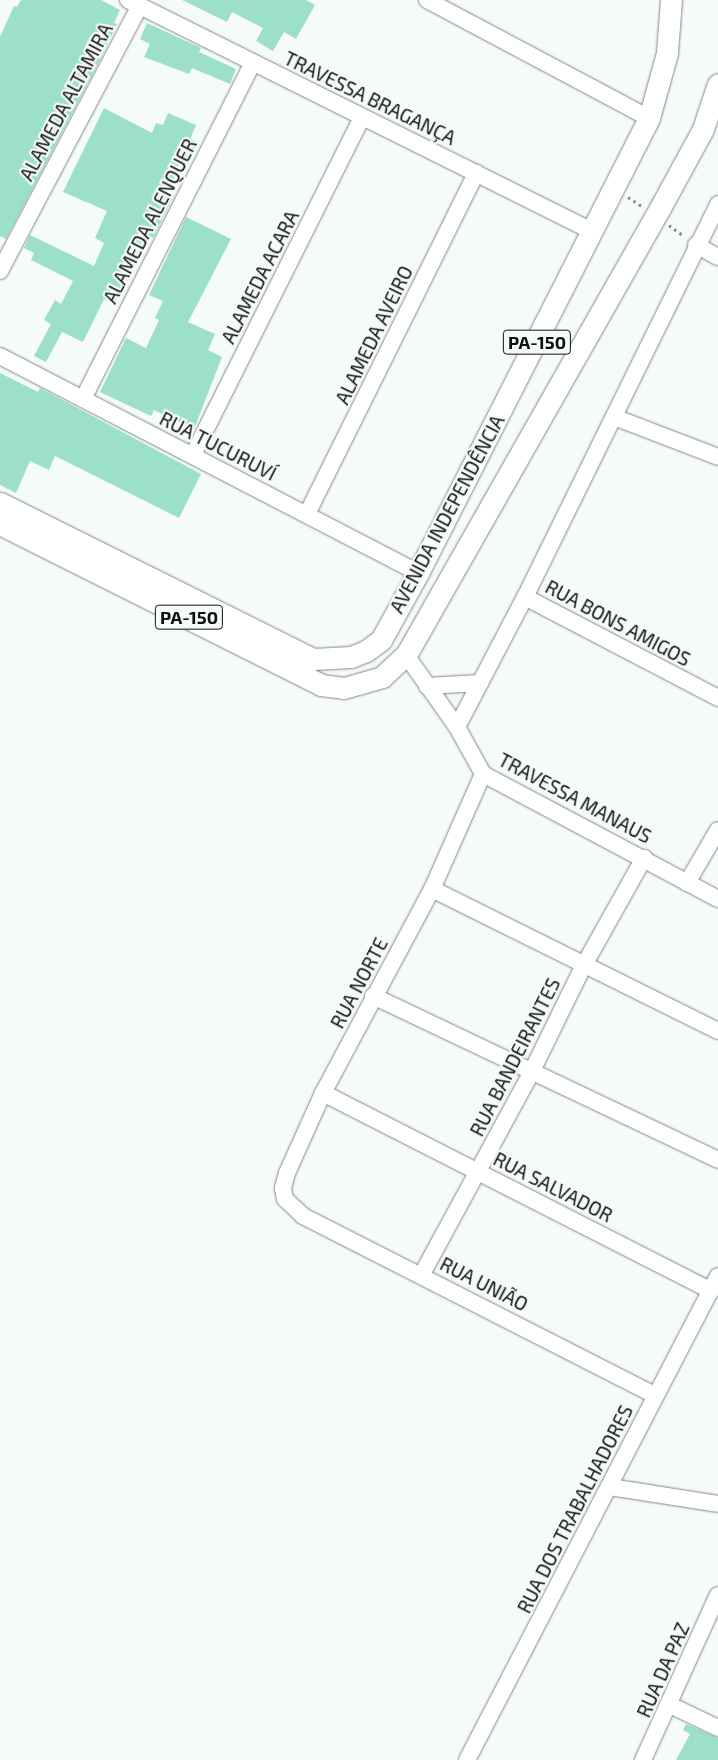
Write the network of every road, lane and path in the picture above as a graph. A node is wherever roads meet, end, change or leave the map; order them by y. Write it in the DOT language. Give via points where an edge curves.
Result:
graph roads {
  1 [pos="427,0"];
  2 [pos="671,0"];
  3 [pos="134,3"];
  4 [pos="253,62"];
  5 [pos="718,84"];
  6 [pos="362,117"];
  7 [pos="649,118"];
  8 [pos="476,173"];
  9 [pos="718,204"];
  10 [pos="594,232"];
  11 [pos="696,245"];
  12 [pos="718,257"];
  13 [pos="0,271"];
  14 [pos="0,356"];
  15 [pos="83,399"];
  16 [pos="614,417"];
  17 [pos="193,456"];
  18 [pos="718,458"];
  19 [pos="0,503"];
  20 [pos="307,514"];
  21 [pos="0,524"];
  22 [pos="418,572"];
  23 [pos="525,597"];
  24 [pos="406,655"];
  25 [pos="480,683"];
  26 [pos="428,686"];
  27 [pos="718,698"];
  28 [pos="457,727"];
  29 [pos="483,774"];
  30 [pos="718,830"];
  31 [pos="644,858"];
  32 [pos="687,883"];
  33 [pos="432,889"];
  34 [pos="718,899"];
  35 [pos="584,965"];
  36 [pos="373,996"];
  37 [pos="718,1031"];
  38 [pos="532,1072"];
  39 [pos="323,1094"];
  40 [pos="718,1160"];
  41 [pos="479,1171"];
  42 [pos="294,1210"];
  43 [pos="422,1274"];
  44 [pos="718,1276"];
  45 [pos="711,1291"];
  46 [pos="655,1395"];
  47 [pos="610,1487"];
  48 [pos="718,1504"];
  49 [pos="718,1595"];
  50 [pos="670,1705"];
  51 [pos="718,1728"];
  52 [pos="472,1758"];
  53 [pos="643,1760"];
  1 -- 7 [label="street"];
  2 -- 7 [label="main road, AVENIDA INDEPENDÊNCIA / PA-150" via="667,53"];
  3 -- 4 [label="street, TRAVESSA BRAGANÇA"];
  3 -- 13 [label="street, ALAMEDA ALTAMIRA"];
  4 -- 6 [label="street, TRAVESSA BRAGANÇA"];
  4 -- 15 [label="street, ALAMEDA ALENQUER"];
  5 -- 24 [label="main road, AVENIDA INDEPENDÊNCIA / PA-150" via="703,129"];
  6 -- 8 [label="street, TRAVESSA BRAGANÇA"];
  6 -- 17 [label="street, ALAMEDA ACARA"];
  7 -- 10 [label="main road, AVENIDA INDEPENDÊNCIA / PA-150"];
  8 -- 10 [label="street, TRAVESSA BRAGANÇA"];
  8 -- 20 [label="street, ALAMEDA AVEIRO"];
  9 -- 11 [label="street"];
  10 -- 22 [label="main road, AVENIDA INDEPENDÊNCIA / PA-150"];
  11 -- 12 [label="street"];
  11 -- 16 [label="street"];
  14 -- 15 [label="street, RUA TUCURUVÍ"];
  15 -- 17 [label="street, RUA TUCURUVÍ"];
  16 -- 18 [label="street"];
  16 -- 23 [label="street"];
  17 -- 20 [label="street, RUA TUCURUVÍ"];
  19 -- 22 [label="main road, AVENIDA INDEPENDÊNCIA / PA-150" via="313,659 351,657 366,652 381,640"];
  20 -- 22 [label="street, RUA TUCURUVÍ"];
  21 -- 24 [label="main road, AVENIDA INDEPENDÊNCIA / PA-150" via="321,685 344,688 382,678"];
  23 -- 25 [label="street"];
  23 -- 27 [label="street, RUA BONS AMIGOS"];
  24 -- 26 [label="street, TRAVESSA MANAUS"];
  25 -- 26 [label="street"];
  25 -- 28 [label="street"];
  26 -- 28 [label="street, TRAVESSA MANAUS"];
  28 -- 29 [label="street, TRAVESSA MANAUS"];
  29 -- 31 [label="street, TRAVESSA MANAUS"];
  29 -- 33 [label="street, RUA NORTE"];
  30 -- 32 [label="street"];
  31 -- 32 [label="street, TRAVESSA MANAUS"];
  31 -- 35 [label="street, RUA BANDEIRANTES"];
  32 -- 34 [label="street, TRAVESSA MANAUS"];
  33 -- 35 [label="street"];
  33 -- 36 [label="street, RUA NORTE"];
  35 -- 37 [label="street"];
  35 -- 38 [label="street, RUA BANDEIRANTES"];
  36 -- 38 [label="street"];
  36 -- 39 [label="street, RUA NORTE"];
  38 -- 40 [label="street"];
  38 -- 41 [label="street, RUA BANDEIRANTES"];
  39 -- 41 [label="street, RUA SALVADOR"];
  39 -- 42 [label="street, RUA NORTE" via="283,1188 285,1200"];
  41 -- 43 [label="street, RUA BANDEIRANTES"];
  41 -- 45 [label="street, RUA SALVADOR"];
  42 -- 43 [label="street, RUA UNIÃO"];
  43 -- 46 [label="street, RUA UNIÃO"];
  44 -- 45 [label="street, RUA DOS TRABALHADORES"];
  45 -- 46 [label="street, RUA DOS TRABALHADORES"];
  46 -- 47 [label="street, RUA DOS TRABALHADORES"];
  47 -- 48 [label="street"];
  47 -- 52 [label="street, RUA DOS TRABALHADORES"];
  49 -- 50 [label="street, RUA DA PAZ"];
  50 -- 51 [label="street"];
  50 -- 53 [label="street, RUA DA PAZ"];
}
